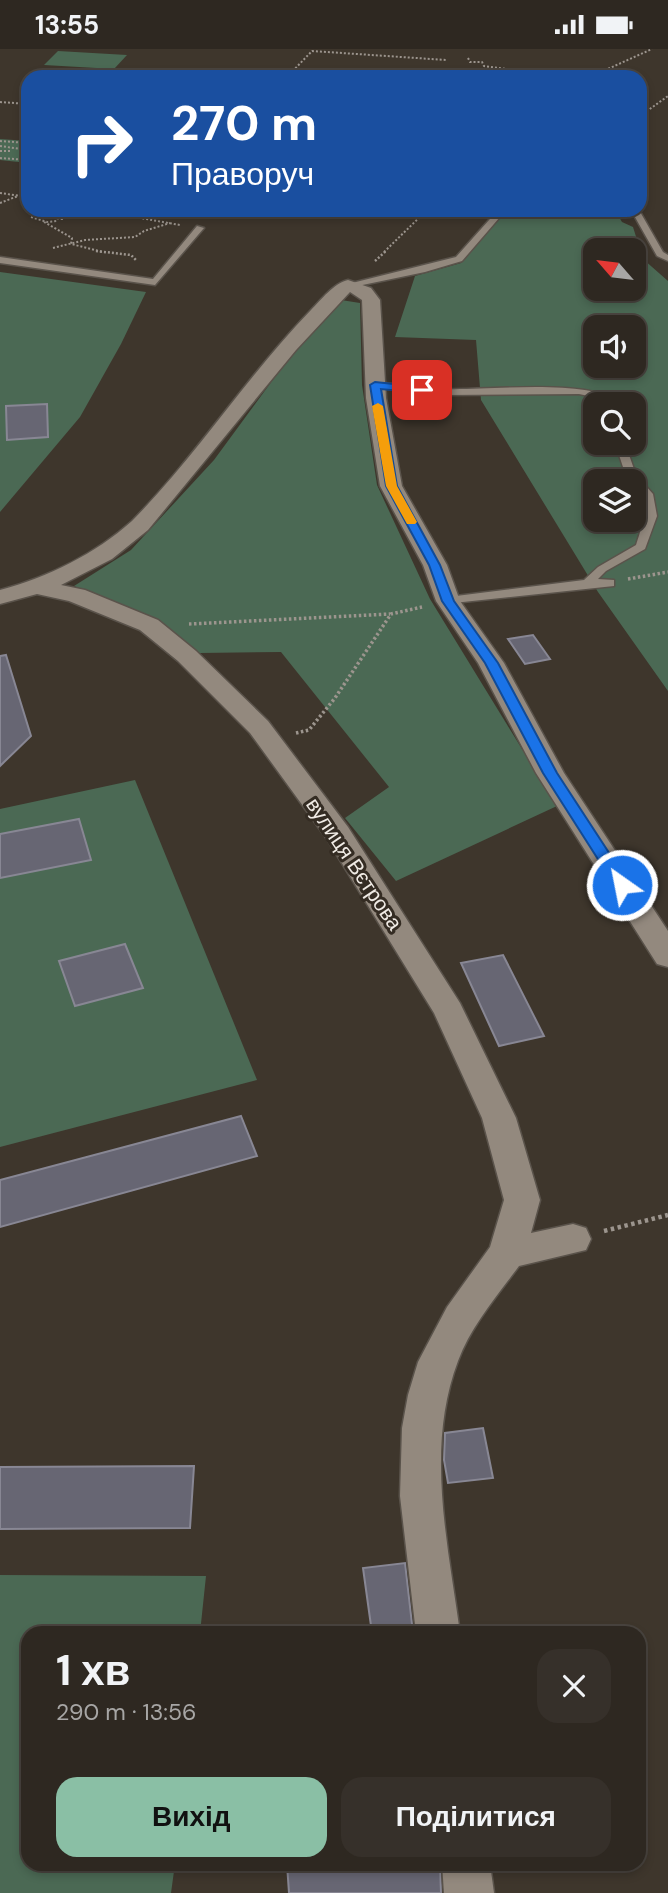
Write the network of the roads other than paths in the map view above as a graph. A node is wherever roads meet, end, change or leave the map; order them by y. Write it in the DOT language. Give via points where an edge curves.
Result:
graph roads {
  1 [pos="496,217"];
  2 [pos="639,217"];
  3 [pos="200,228"];
  4 [pos="668,258"];
  5 [pos="0,260"];
  6 [pos="348,285"];
  7 [pos="375,385"];
  8 [pos="584,392"];
  9 [pos="624,455"];
  10 [pos="588,583"];
  11 [pos="610,583"];
  12 [pos="39,587"];
  13 [pos="0,597"];
  14 [pos="448,601"];
  15 [pos="668,956"];
  16 [pos="573,1239"];
  17 [pos="507,1253"];
  18 [pos="437,1626"];
  19 [pos="467,1871"];
  20 [pos="469,1893"];
  1 -- 6 [label="lane" via="459,259"];
  2 -- 4 [label="lane" via="660,254"];
  3 -- 5 [label="lane" via="155,282"];
  6 -- 7 [label="street" via="371,299"];
  6 -- 12 [label="street" via="302,331 155,510 118,544"];
  7 -- 8 [label="lane" via="445,392"];
  7 -- 14 [label="street" via="391,486 435,565"];
  9 -- 10 [label="lane" via="631,476 647,493 651,516 641,547 602,569"];
  10 -- 11 [label="lane"];
  10 -- 14 [label="lane"];
  12 -- 13 [label="street"];
  12 -- 17 [label="street, вулиця Вєтрова" via="76,595 149,625 187,656 258,727 338,834 455,1023 499,1118 522,1200"];
  14 -- 15 [label="street" via="491,663 550,773"];
  16 -- 17 [label="street"];
  17 -- 18 [label="street, вулиця Вєтрова" via="456,1324 424,1403 418,1459"];
  19 -- 20 [label="street"];
}
